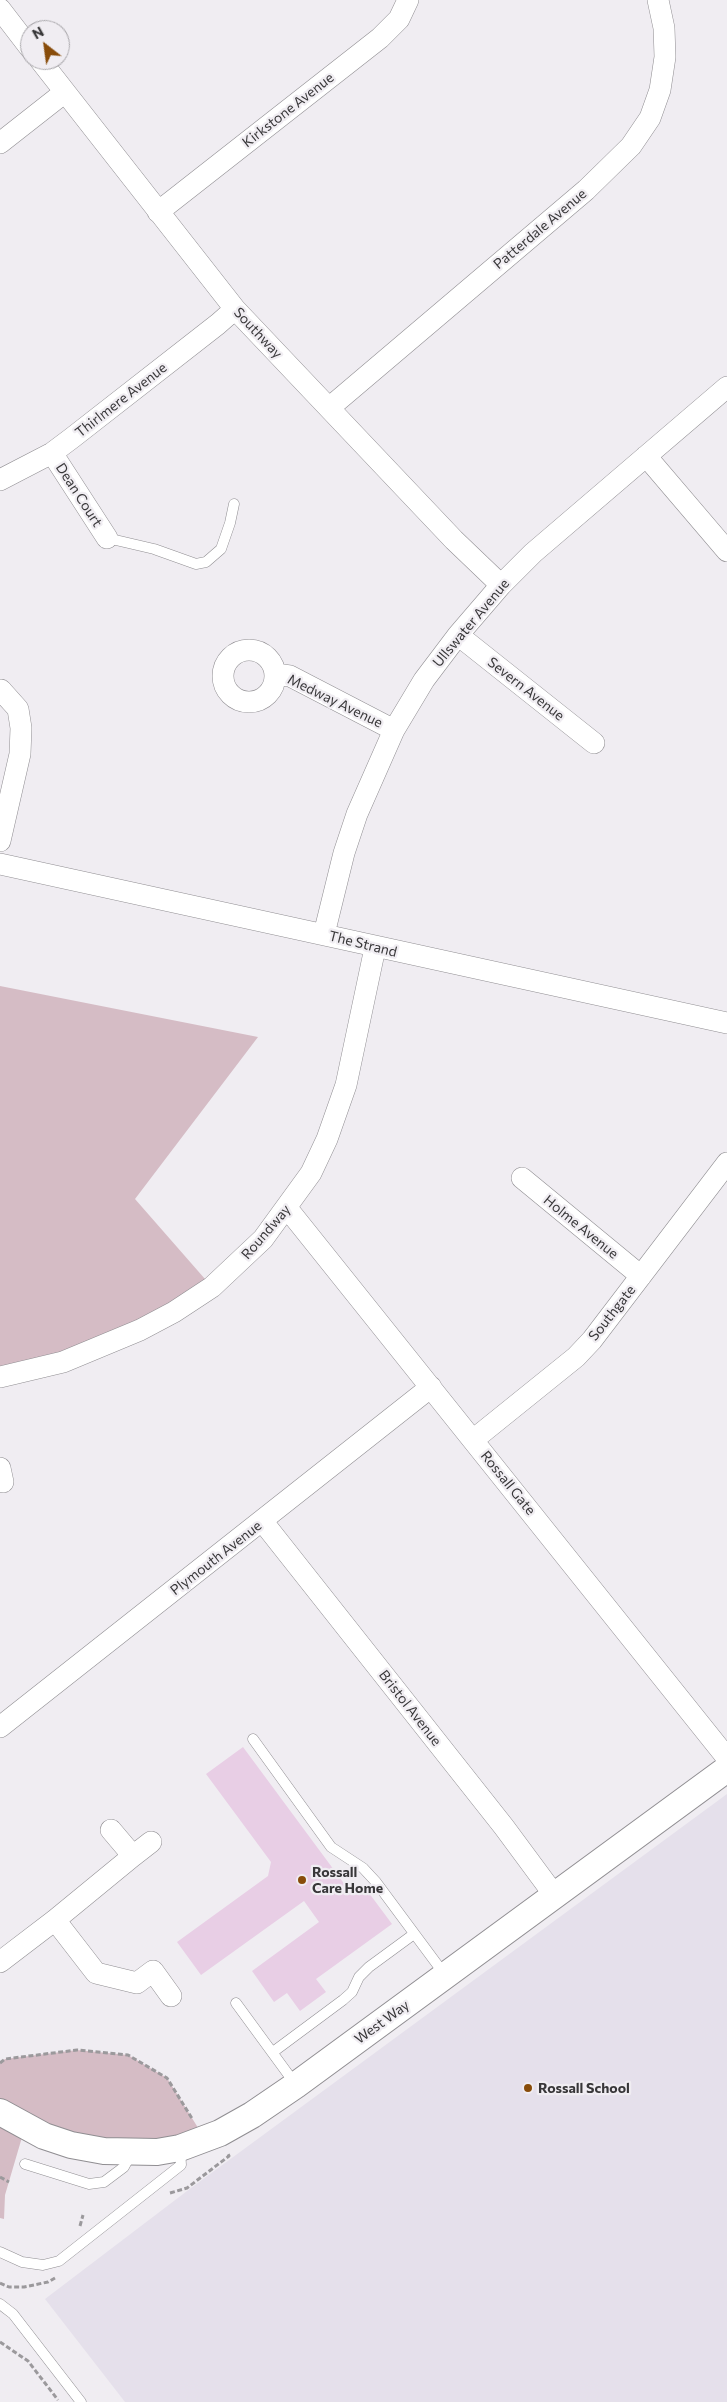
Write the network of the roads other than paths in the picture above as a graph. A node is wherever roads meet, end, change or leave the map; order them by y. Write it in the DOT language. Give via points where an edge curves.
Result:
graph roads {
  1 [pos="408,0"];
  2 [pos="658,0"];
  3 [pos="0,9"];
  4 [pos="20,35"];
  5 [pos="48,70"];
  6 [pos="65,92"];
  7 [pos="0,143"];
  8 [pos="158,212"];
  9 [pos="235,308"];
  10 [pos="727,387"];
  11 [pos="329,408"];
  12 [pos="52,453"];
  13 [pos="646,456"];
  14 [pos="0,480"];
  15 [pos="234,504"];
  16 [pos="107,538"];
  17 [pos="727,551"];
  18 [pos="501,585"];
  19 [pos="458,635"];
  20 [pos="276,674"];
  21 [pos="1,690"];
  22 [pos="394,730"];
  23 [pos="594,743"];
  24 [pos="0,841"];
  25 [pos="0,864"];
  26 [pos="324,934"];
  27 [pos="374,948"];
  28 [pos="727,1022"];
  29 [pos="727,1163"];
  30 [pos="522,1178"];
  31 [pos="288,1208"];
  32 [pos="641,1276"];
  33 [pos="0,1377"];
  34 [pos="431,1387"];
  35 [pos="473,1440"];
  36 [pos="263,1522"];
  37 [pos="0,1727"];
  38 [pos="253,1739"];
  39 [pos="727,1758"];
  40 [pos="727,1768"];
  41 [pos="111,1830"];
  42 [pos="151,1842"];
  43 [pos="133,1856"];
  44 [pos="555,1896"];
  45 [pos="55,1920"];
  46 [pos="414,1934"];
  47 [pos="0,1962"];
  48 [pos="445,1975"];
  49 [pos="171,1996"];
  50 [pos="236,2003"];
  51 [pos="273,2052"];
  52 [pos="296,2085"];
  53 [pos="0,2112"];
  54 [pos="180,2148"];
  55 [pos="132,2153"];
  56 [pos="25,2164"];
  57 [pos="0,2252"];
  58 [pos="0,2304"];
  59 [pos="81,2402"];
  1 -- 8 [label="street, Kirkstone Avenue" via="399,19 380,38"];
  2 -- 11 [label="street, Patterdale Avenue" via="664,28 665,57 660,90 650,118 631,146 586,190"];
  3 -- 4 [label="street"];
  5 -- 6 [label="street, Southway"];
  6 -- 7 [label="street"];
  6 -- 8 [label="street, Southway"];
  8 -- 9 [label="street, Southway"];
  9 -- 11 [label="street, Southway"];
  9 -- 12 [label="street, Thirlmere Avenue"];
  10 -- 13 [label="street, Ullswater Avenue"];
  11 -- 18 [label="street, Southway"];
  12 -- 14 [label="street, Thirlmere Avenue"];
  12 -- 16 [label="street, Dean Court"];
  13 -- 17 [label="street"];
  13 -- 18 [label="street, Ullswater Avenue"];
  15 -- 16 [label="lane" via="221,549 206,562 196,564 154,549"];
  18 -- 19 [label="street, Ullswater Avenue"];
  19 -- 22 [label="street, Ullswater Avenue" via="424,680"];
  19 -- 23 [label="street, Severn Avenue"];
  20 -- 22 [label="street, Medway Avenue" via="290,676"];
  21 -- 24 [label="street" via="18,709 21,728 20,754"];
  22 -- 26 [label="street, Ullswater Avenue" via="357,814"];
  25 -- 26 [label="street, The Strand"];
  26 -- 27 [label="street, The Strand"];
  27 -- 28 [label="street, The Strand"];
  27 -- 31 [label="street, Roundway" via="338,1111 311,1173"];
  29 -- 32 [label="street, Southgate"];
  30 -- 32 [label="street, Holme Avenue"];
  31 -- 33 [label="street, Roundway" via="236,1266 212,1287 174,1312 103,1348 71,1360"];
  31 -- 34 [label="street, Rossall Gate"];
  32 -- 35 [label="street, Southgate" via="576,1357"];
  34 -- 35 [label="street, Rossall Gate"];
  34 -- 36 [label="street, Plymouth Avenue"];
  35 -- 39 [label="street, Rossall Gate"];
  36 -- 37 [label="street, Plymouth Avenue"];
  36 -- 44 [label="street, Bristol Avenue"];
  38 -- 46 [label="lane" via="331,1847 363,1868"];
  40 -- 44 [label="street, West Way"];
  41 -- 43 [label="street"];
  42 -- 43 [label="street"];
  43 -- 45 [label="street"];
  44 -- 48 [label="street, West Way"];
  45 -- 47 [label="street"];
  45 -- 49 [label="street" via="96,1973 137,1983 153,1971"];
  46 -- 48 [label="lane"];
  46 -- 51 [label="lane" via="369,1967 343,2000"];
  48 -- 52 [label="street, West Way"];
  50 -- 51 [label="lane"];
  51 -- 52 [label="lane"];
  52 -- 54 [label="street, West Way" via="252,2115 206,2139"];
  53 -- 55 [label="street, West Way" via="38,2133 71,2145"];
  54 -- 55 [label="street, West Way"];
  54 -- 57 [label="lane" via="180,2165 58,2261 43,2265 22,2262"];
  55 -- 56 [label="lane" via="124,2167 104,2182 89,2184"];
  58 -- 59 [label="lane" via="13,2314"];
}
